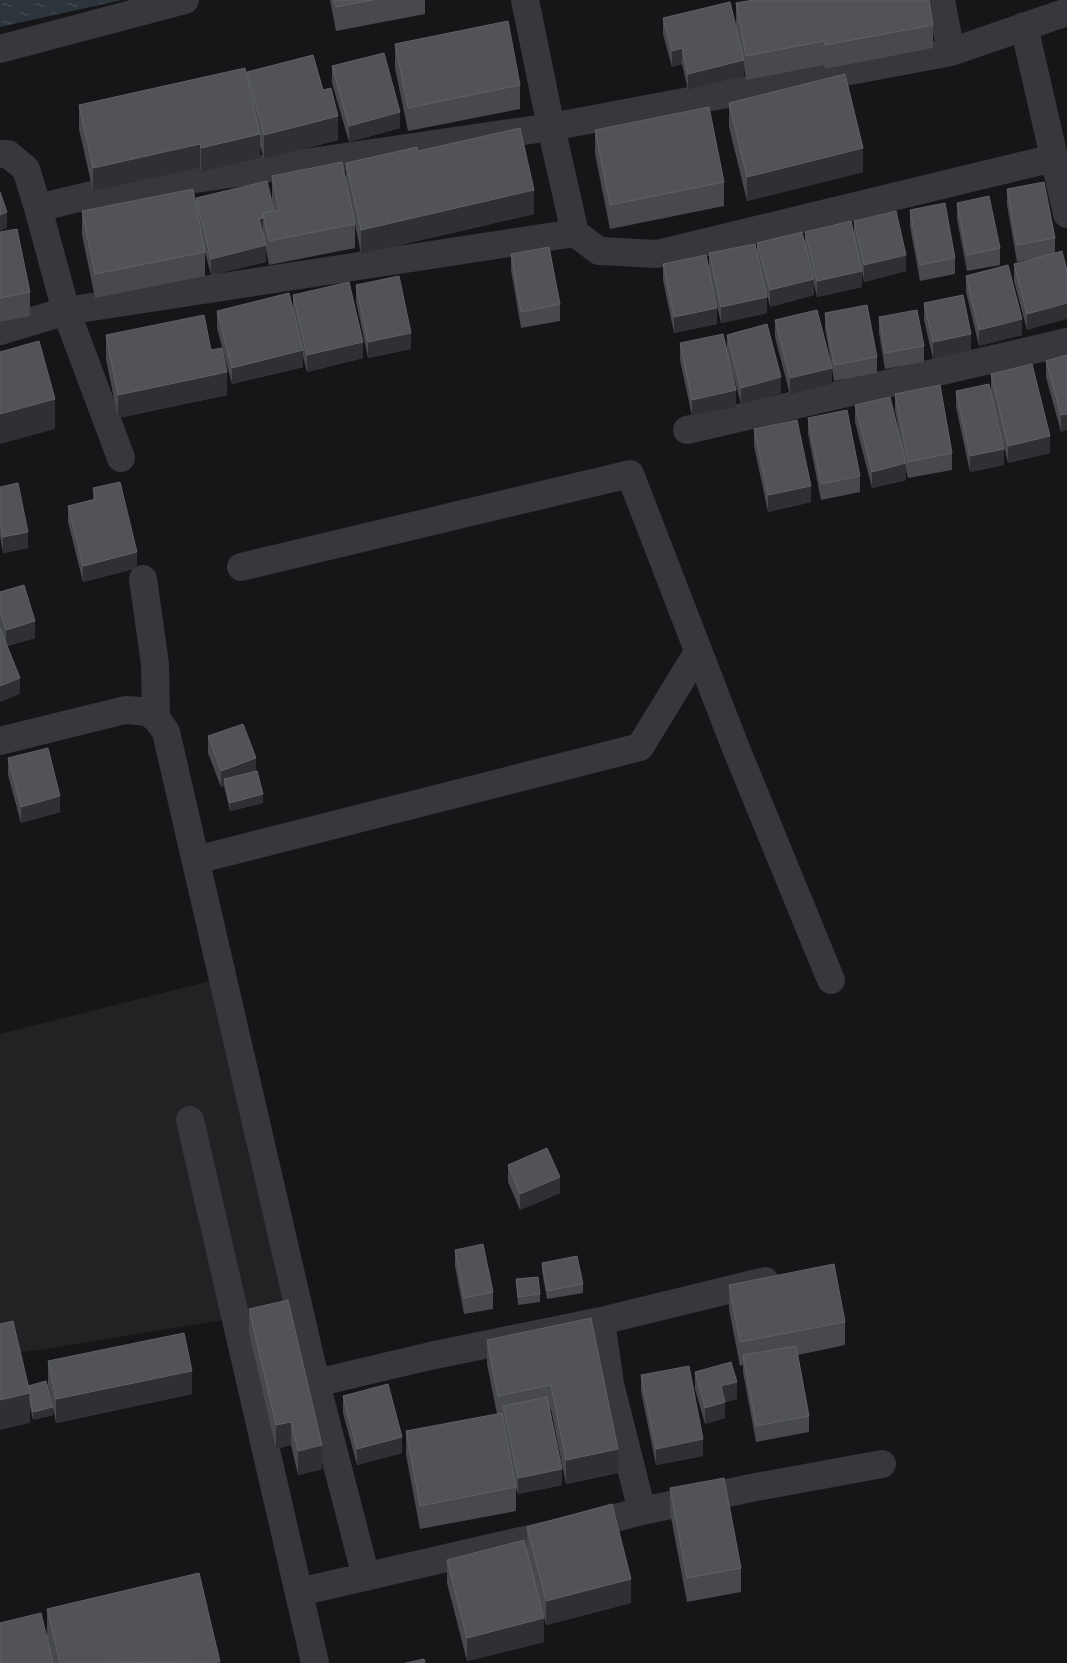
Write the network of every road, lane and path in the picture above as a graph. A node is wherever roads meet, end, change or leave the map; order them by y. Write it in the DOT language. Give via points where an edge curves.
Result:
graph roads {
  1 [pos="185,0"];
  2 [pos="525,0"];
  3 [pos="941,0"];
  4 [pos="1067,12"];
  5 [pos="1024,26"];
  6 [pos="0,49"];
  7 [pos="951,52"];
  8 [pos="551,127"];
  9 [pos="0,154"];
  10 [pos="1054,158"];
  11 [pos="38,208"];
  12 [pos="1067,214"];
  13 [pos="575,233"];
  14 [pos="66,311"];
  15 [pos="0,331"];
  16 [pos="1067,342"];
  17 [pos="688,430"];
  18 [pos="121,458"];
  19 [pos="241,567"];
  20 [pos="143,579"];
  21 [pos="698,652"];
  22 [pos="156,717"];
  23 [pos="0,741"];
  24 [pos="196,860"];
  25 [pos="831,980"];
  26 [pos="190,1120"];
  27 [pos="783,1277"];
  28 [pos="601,1321"];
  29 [pos="316,1384"];
  30 [pos="882,1464"];
  31 [pos="642,1511"];
  32 [pos="366,1577"];
  33 [pos="299,1592"];
  34 [pos="315,1663"];
  1 -- 6 [label="street"];
  2 -- 8 [label="street"];
  3 -- 7 [label="street"];
  4 -- 5 [label="street"];
  5 -- 7 [label="street"];
  5 -- 10 [label="street"];
  7 -- 8 [label="street"];
  8 -- 11 [label="street" via="99,193"];
  8 -- 13 [label="street"];
  9 -- 11 [label="street" via="8,154 26,169"];
  10 -- 12 [label="street"];
  10 -- 13 [label="street" via="657,254 599,251"];
  11 -- 14 [label="street"];
  13 -- 14 [label="street"];
  14 -- 15 [label="street"];
  14 -- 18 [label="street"];
  16 -- 17 [label="street"];
  19 -- 21 [label="street" via="630,474"];
  20 -- 22 [label="street" via="155,664"];
  21 -- 24 [label="street" via="640,747"];
  21 -- 25 [label="street"];
  22 -- 23 [label="street" via="141,710 125,710"];
  22 -- 24 [label="street" via="166,732"];
  24 -- 29 [label="street"];
  26 -- 33 [label="street"];
  27 -- 28 [label="street"];
  28 -- 29 [label="street" via="430,1356"];
  28 -- 31 [label="street" via="610,1384"];
  29 -- 32 [label="street"];
  30 -- 31 [label="street"];
  31 -- 32 [label="street"];
  32 -- 33 [label="street"];
  33 -- 34 [label="street"];
}
